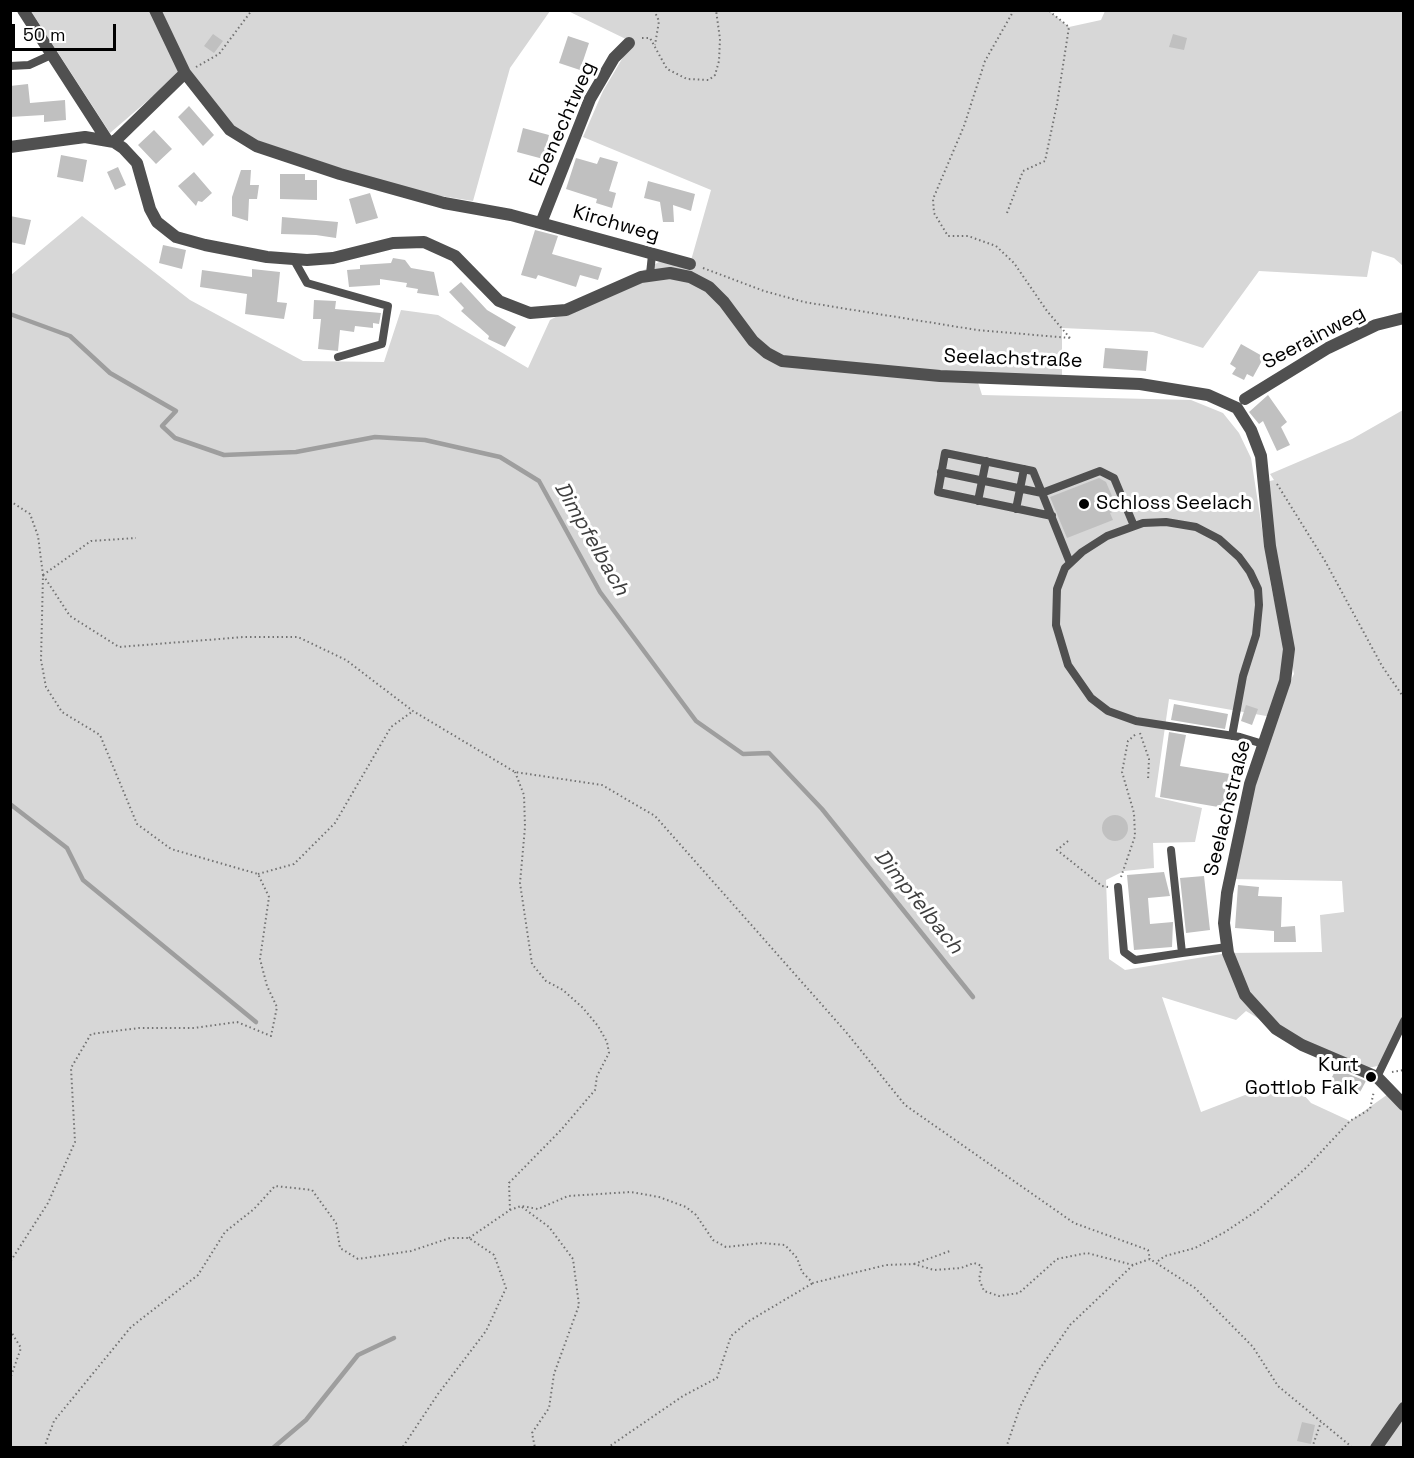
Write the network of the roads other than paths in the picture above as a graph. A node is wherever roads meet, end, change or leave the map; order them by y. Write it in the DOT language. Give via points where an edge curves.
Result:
graph roads {
  1 [pos="24,10"];
  2 [pos="155,10"];
  3 [pos="629,43"];
  4 [pos="51,55"];
  5 [pos="10,66"];
  6 [pos="185,73"];
  7 [pos="111,141"];
  8 [pos="10,147"];
  9 [pos="541,223"];
  10 [pos="652,255"];
  11 [pos="294,260"];
  12 [pos="690,264"];
  13 [pos="650,274"];
  14 [pos="1404,318"];
  15 [pos="338,357"];
  16 [pos="1245,399"];
  17 [pos="986,461"];
  18 [pos="1024,469"];
  19 [pos="941,472"];
  20 [pos="982,480"];
  21 [pos="1020,488"];
  22 [pos="1042,493"];
  23 [pos="978,501"];
  24 [pos="1016,509"];
  25 [pos="1052,516"];
  26 [pos="1134,526"];
  27 [pos="1070,563"];
  28 [pos="1232,736"];
  29 [pos="1263,744"];
  30 [pos="1171,850"];
  31 [pos="1118,887"];
  32 [pos="1227,947"];
  33 [pos="1182,953"];
  34 [pos="1404,1021"];
  35 [pos="1377,1077"];
  36 [pos="1404,1105"];
  37 [pos="1404,1408"];
  38 [pos="1376,1448"];
  1 -- 4 [label="street, Seelachstraße"];
  2 -- 6 [label="street, Kirchweg"];
  3 -- 9 [label="street, Ebenechtweg" via="614,58 590,99"];
  4 -- 5 [label="lane" via="29,65"];
  4 -- 7 [label="street, Seelachstraße"];
  6 -- 7 [label="street"];
  6 -- 9 [label="street, Kirchweg" via="230,130 256,146 444,203"];
  7 -- 8 [label="street" via="85,137"];
  7 -- 11 [label="street, Seelachstraße" via="131,155 153,216 169,233 205,245"];
  9 -- 10 [label="street, Kirchweg"];
  10 -- 12 [label="street, Kirchweg"];
  10 -- 13 [label="lane"];
  11 -- 13 [label="street, Seelachstraße" via="333,258 403,241 424,242 455,256 499,302 519,311 542,314 566,310"];
  11 -- 15 [label="lane" via="307,283 388,306 382,344"];
  13 -- 29 [label="street, Seelachstraße" via="680,275 709,287 753,341 782,361 940,376 1140,384 1208,394 1237,408 1261,456 1270,546 1289,649 1285,681"];
  14 -- 16 [label="street, Seerainweg" via="1376,325 1328,348"];
  17 -- 18 [label="lane"];
  17 -- 19 [label="lane" via="945,453"];
  17 -- 20 [label="lane"];
  18 -- 21 [label="lane"];
  18 -- 22 [label="lane" via="1033,471"];
  19 -- 20 [label="lane"];
  19 -- 23 [label="lane" via="938,492"];
  20 -- 21 [label="lane"];
  20 -- 23 [label="lane"];
  21 -- 22 [label="lane"];
  21 -- 24 [label="lane"];
  22 -- 25 [label="lane"];
  22 -- 26 [label="lane" via="1100,471 1114,478"];
  23 -- 24 [label="lane"];
  24 -- 25 [label="lane"];
  25 -- 27 [label="lane"];
  26 -- 27 [label="lane" via="1107,536"];
  26 -- 28 [label="lane" via="1166,522 1196,527 1219,539 1250,572 1258,589 1256,635"];
  27 -- 28 [label="lane" via="1057,589 1056,625 1068,665 1091,698 1108,711 1136,721"];
  28 -- 29 [label="lane"];
  29 -- 32 [label="street, Seelachstraße" via="1250,784 1227,893"];
  30 -- 33 [label="lane"];
  31 -- 33 [label="lane" via="1124,952 1135,960"];
  32 -- 33 [label="lane"];
  32 -- 35 [label="street, Seelachstraße" via="1245,995 1276,1029 1302,1045"];
  34 -- 35 [label="lane"];
  35 -- 36 [label="street, Seelachstraße"];
  37 -- 38 [label="street"];
}
